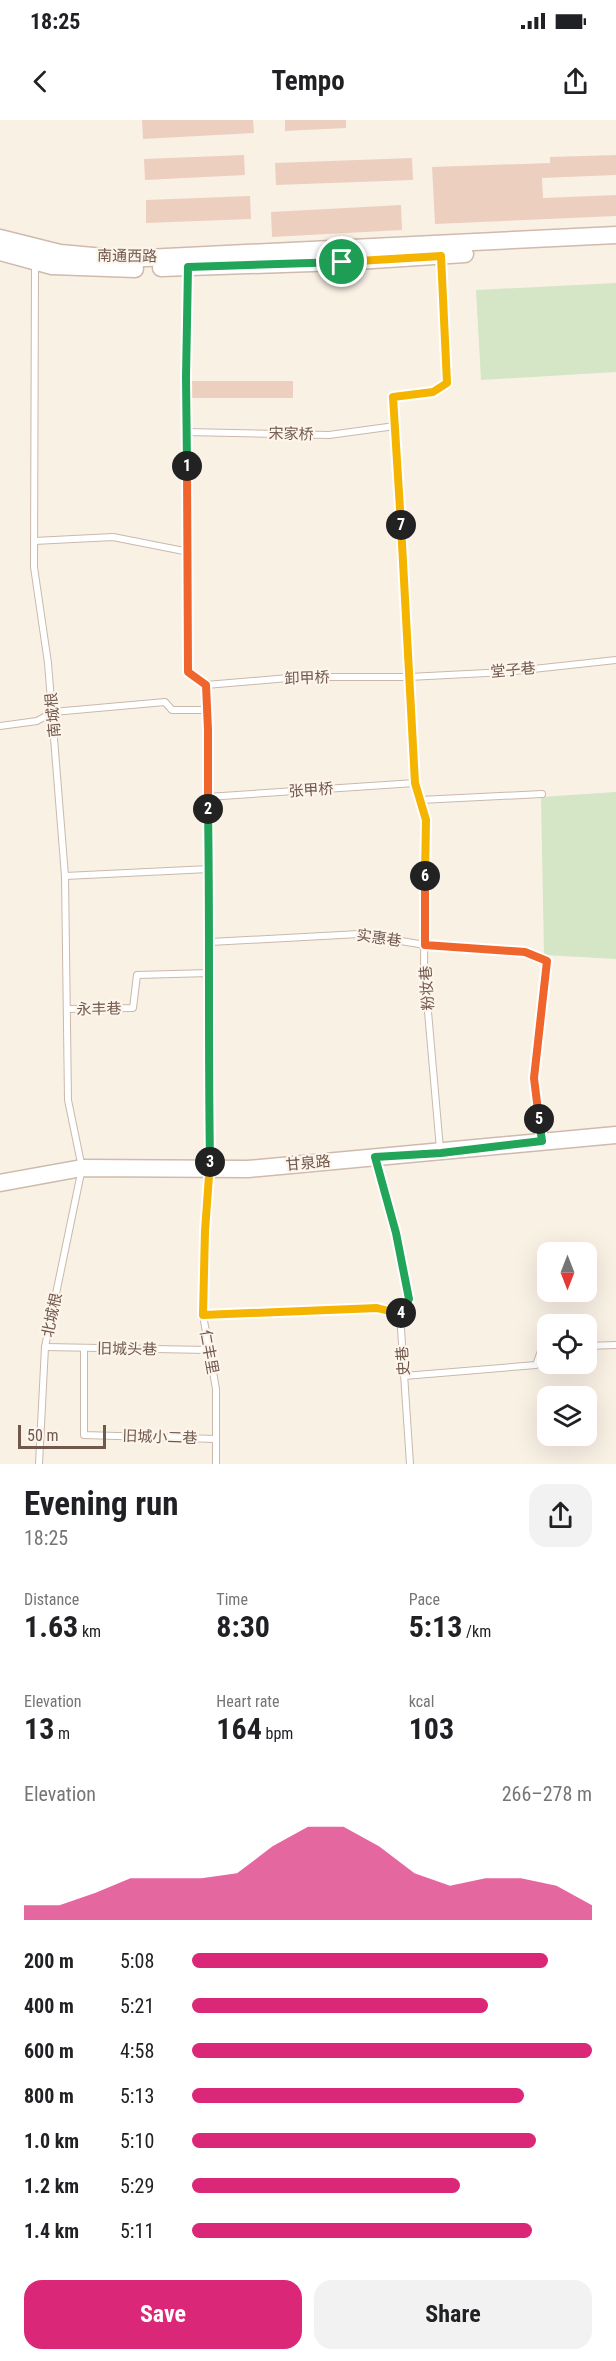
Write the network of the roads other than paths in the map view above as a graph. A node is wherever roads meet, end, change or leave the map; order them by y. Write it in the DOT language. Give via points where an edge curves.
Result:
graph roads {
  1 [pos="616,235"];
  2 [pos="0,238"];
  3 [pos="616,245"];
  4 [pos="0,252"];
  5 [pos="441,256"];
  6 [pos="35,262"];
  7 [pos="188,267"];
  8 [pos="395,426"];
  9 [pos="186,432"];
  10 [pos="34,541"];
  11 [pos="189,552"];
  12 [pos="616,660"];
  13 [pos="409,677"];
  14 [pos="206,685"];
  15 [pos="207,710"];
  16 [pos="53,712"];
  17 [pos="0,726"];
  18 [pos="415,783"];
  19 [pos="543,794"];
  20 [pos="207,798"];
  21 [pos="420,800"];
  22 [pos="209,869"];
  23 [pos="65,876"];
  24 [pos="210,942"];
  25 [pos="425,945"];
  26 [pos="210,973"];
  27 [pos="68,1009"];
  28 [pos="616,1135"];
  29 [pos="542,1141"];
  30 [pos="441,1153"];
  31 [pos="375,1157"];
  32 [pos="82,1168"];
  33 [pos="210,1168"];
  34 [pos="0,1183"];
  35 [pos="400,1314"];
  36 [pos="203,1315"];
  37 [pos="616,1344"];
  38 [pos="597,1345"];
  39 [pos="45,1347"];
  40 [pos="84,1348"];
  41 [pos="209,1350"];
  42 [pos="537,1362"];
  43 [pos="404,1376"];
  44 [pos="216,1439"];
  45 [pos="39,1464"];
  46 [pos="216,1464"];
  47 [pos="410,1464"];
  1 -- 2 [label="main road, 南通西路" via="126,259 60,253"];
  3 -- 5 [label="main road, 南通西路"];
  4 -- 6 [label="main road, 南通西路"];
  5 -- 7 [label="main road, 南通西路"];
  5 -- 8 [label="lane, 粉妆巷" via="447,383 433,392 393,397"];
  6 -- 7 [label="main road, 南通西路" via="125,270"];
  6 -- 10 [label="lane, 南城根"];
  7 -- 9 [label="lane"];
  8 -- 9 [label="lane, 宋家桥" via="329,435"];
  8 -- 13 [label="lane, 粉妆巷"];
  9 -- 11 [label="lane"];
  10 -- 11 [label="lane" via="113,537"];
  10 -- 16 [label="lane, 南城根"];
  11 -- 14 [label="lane" via="188,672"];
  12 -- 13 [label="lane, 堂子巷"];
  13 -- 14 [label="lane, 卸甲桥" via="300,677"];
  13 -- 18 [label="lane, 粉妆巷"];
  14 -- 15 [label="lane, 仁丰里"];
  15 -- 16 [label="lane" via="172,710 165,702"];
  15 -- 20 [label="lane, 仁丰里"];
  16 -- 17 [label="lane" via="37,721"];
  16 -- 23 [label="lane, 南城根"];
  18 -- 20 [label="lane, 张甲桥"];
  18 -- 21 [label="lane, 粉妆巷"];
  19 -- 21 [label="lane"];
  20 -- 22 [label="lane, 仁丰里"];
  21 -- 25 [label="lane, 粉妆巷" via="426,820"];
  22 -- 23 [label="lane"];
  22 -- 24 [label="lane, 仁丰里"];
  23 -- 27 [label="lane, 南城根"];
  24 -- 25 [label="lane, 实惠巷" via="359,934"];
  24 -- 26 [label="lane, 仁丰里"];
  25 -- 29 [label="lane, 实惠巷" via="525,952 547,961 534,1078"];
  25 -- 30 [label="lane, 粉妆巷"];
  26 -- 27 [label="lane, 永丰巷" via="137,975 133,1008"];
  26 -- 33 [label="lane, 仁丰里"];
  27 -- 32 [label="lane, 南城根" via="68,1100"];
  28 -- 29 [label="main road, 甘泉路"];
  29 -- 30 [label="main road, 甘泉路"];
  30 -- 31 [label="main road, 甘泉路"];
  31 -- 33 [label="main road, 甘泉路" via="248,1169"];
  31 -- 35 [label="lane, 史巷" via="409,1299"];
  32 -- 33 [label="main road, 甘泉路"];
  32 -- 34 [label="main road, 甘泉路"];
  32 -- 39 [label="lane, 北城根"];
  33 -- 36 [label="lane, 仁丰里"];
  35 -- 36 [label="lane" via="377,1308"];
  35 -- 43 [label="lane, 史巷"];
  36 -- 41 [label="lane, 仁丰里"];
  37 -- 38 [label="lane"];
  39 -- 40 [label="lane, 旧城头巷"];
  39 -- 45 [label="lane, 北城根"];
  40 -- 41 [label="lane, 旧城头巷"];
  40 -- 44 [label="lane, 旧城小二巷" via="84,1435"];
  41 -- 44 [label="lane, 仁丰里" via="216,1389"];
  42 -- 43 [label="lane"];
  43 -- 47 [label="lane, 史巷"];
  44 -- 46 [label="lane, 仁丰里"];
}
